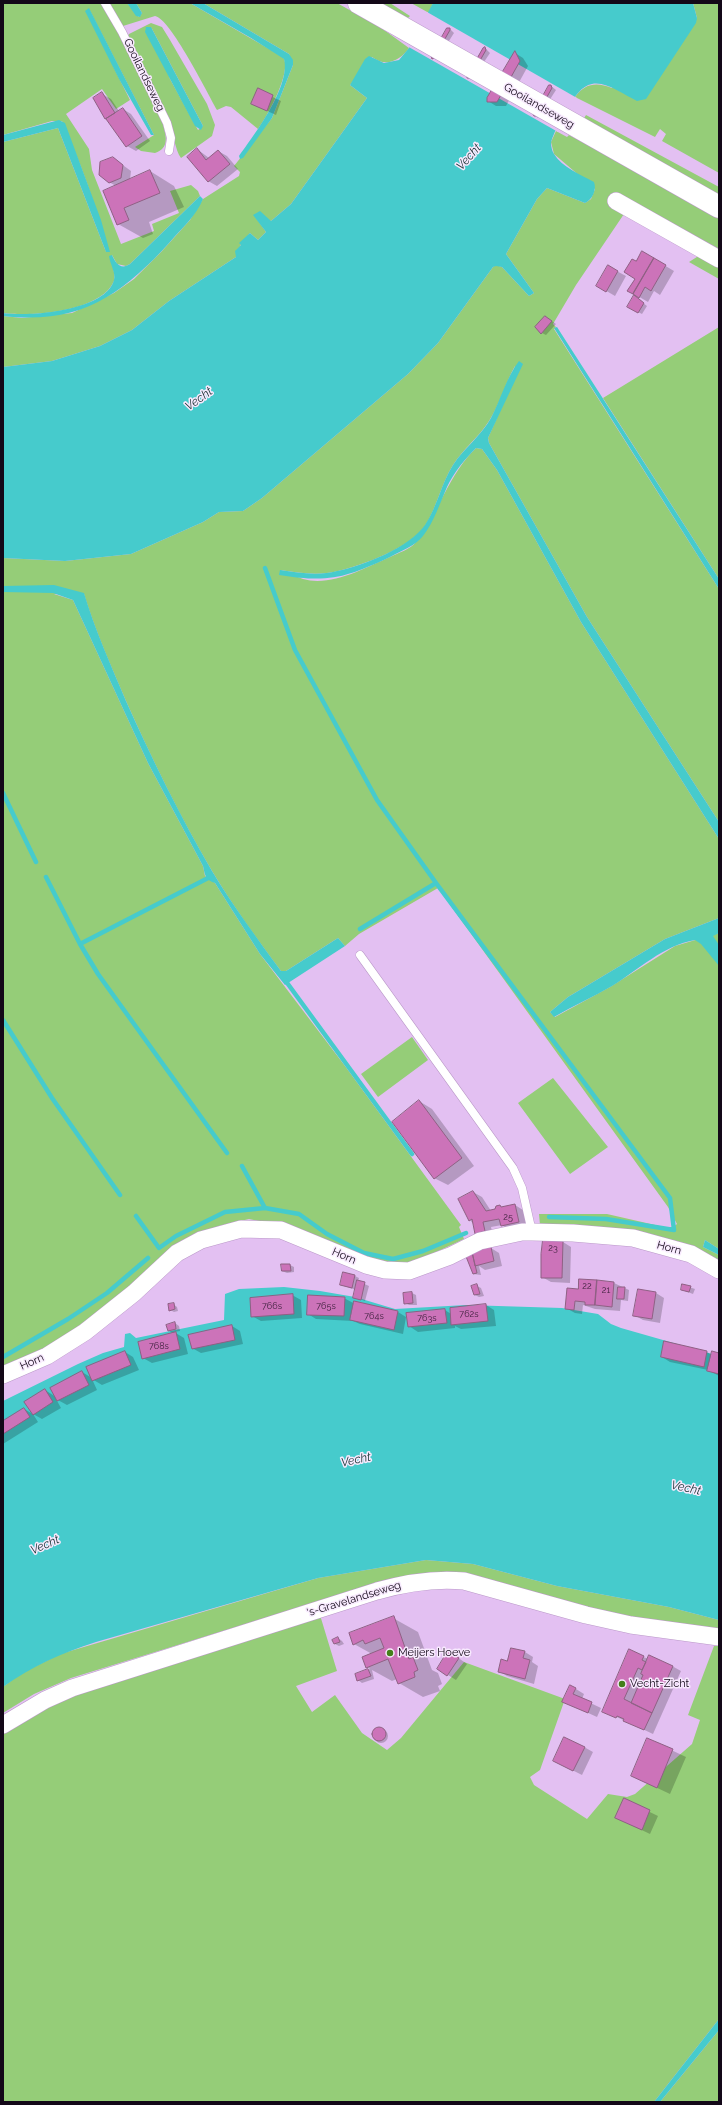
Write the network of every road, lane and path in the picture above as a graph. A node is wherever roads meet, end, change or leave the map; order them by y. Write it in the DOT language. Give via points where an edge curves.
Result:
graph roads {
  1 [pos="105,3"];
  2 [pos="359,3"];
  3 [pos="169,151"];
  4 [pos="616,201"];
  5 [pos="719,207"];
  6 [pos="719,259"];
  7 [pos="360,954"];
  8 [pos="532,1232"];
  9 [pos="719,1270"];
  10 [pos="3,1375"];
  11 [pos="719,1637"];
  12 [pos="3,1725"];
  1 -- 3 [label="lane, Gooilandseweg" via="126,38 167,123 171,138"];
  2 -- 5 [label="main road, Gooilandseweg"];
  4 -- 6 [label="street"];
  7 -- 8 [label="lane" via="513,1168 522,1188"];
  8 -- 9 [label="street, Horn" via="633,1238 691,1254"];
  8 -- 10 [label="street, Horn" via="480,1241 450,1256 409,1271 385,1270 366,1265 281,1230 255,1228 224,1232 201,1240 177,1253 134,1293 85,1332 47,1356"];
  11 -- 12 [label="street, 's-Gravelandseweg" via="631,1625 464,1581 446,1579 419,1582 376,1591 72,1688 45,1700"];
}
